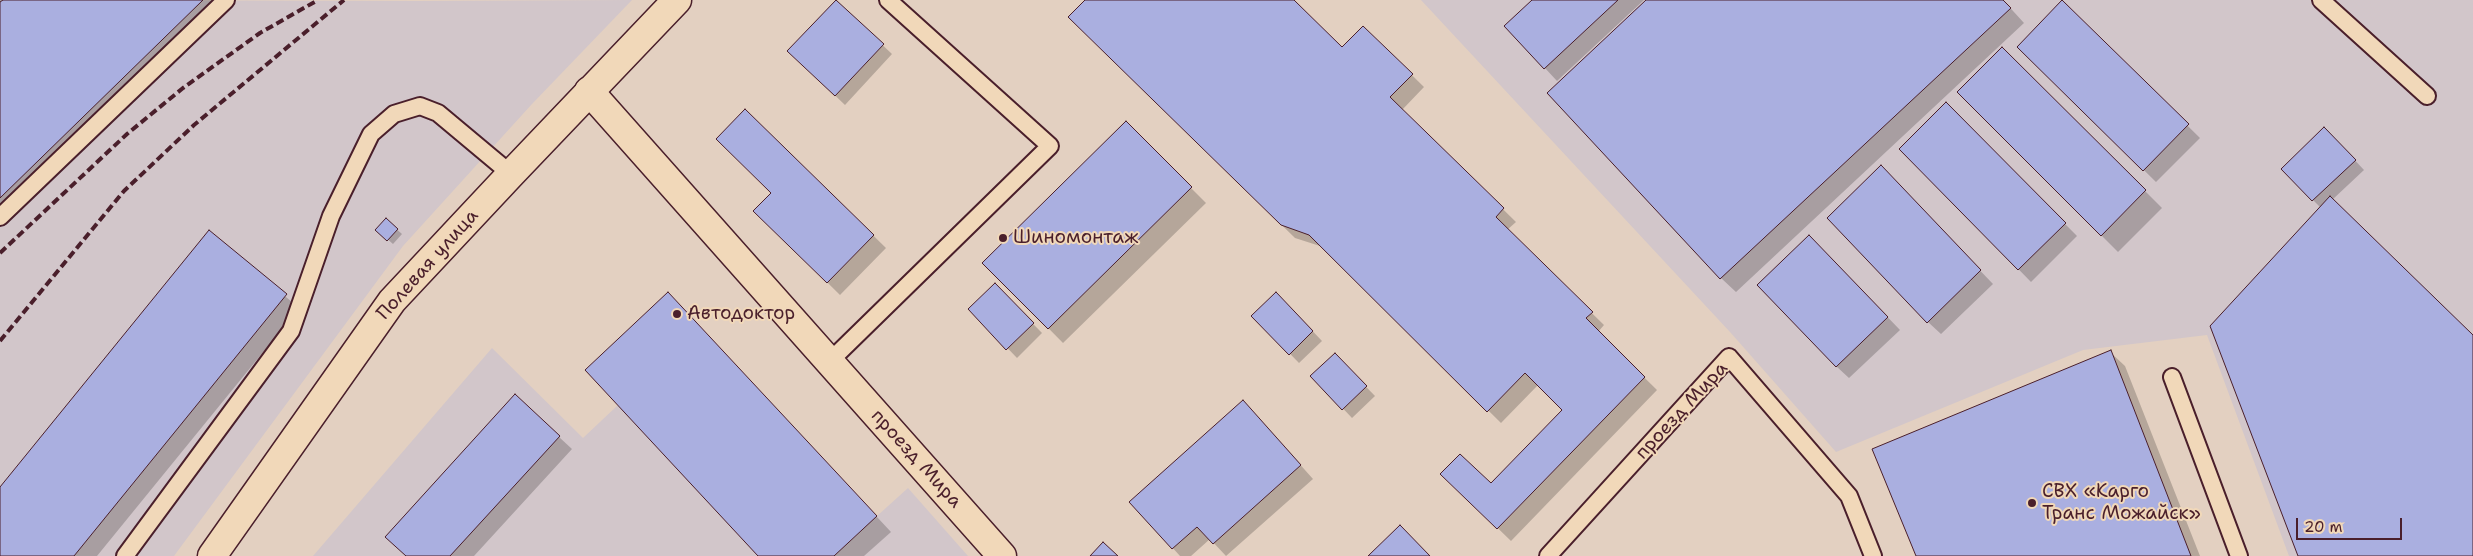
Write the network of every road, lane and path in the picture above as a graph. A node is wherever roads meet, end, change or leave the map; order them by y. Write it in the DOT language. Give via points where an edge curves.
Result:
graph roads {
  1 [pos="226,0"];
  2 [pos="677,0"];
  3 [pos="888,0"];
  4 [pos="2321,0"];
  5 [pos="589,91"];
  6 [pos="2427,96"];
  7 [pos="510,174"];
  8 [pos="0,217"];
  9 [pos="829,362"];
  10 [pos="2172,377"];
  11 [pos="125,556"];
  12 [pos="212,556"];
  13 [pos="1002,556"];
  14 [pos="1548,556"];
  15 [pos="1873,556"];
  16 [pos="2239,556"];
  1 -- 8 [label="lane"];
  2 -- 5 [label="main road, Полевая улица"];
  3 -- 9 [label="lane" via="1050,146"];
  4 -- 6 [label="lane"];
  5 -- 7 [label="main road, Полевая улица"];
  5 -- 9 [label="main road, проезд Мира"];
  7 -- 11 [label="lane" via="438,113 420,106 394,114 371,134 332,216 291,331"];
  7 -- 12 [label="main road, Полевая улица" via="392,301"];
  9 -- 13 [label="main road, проезд Мира"];
  10 -- 16 [label="lane"];
  14 -- 15 [label="lane, проезд Мира" via="1729,357 1849,496"];
}
